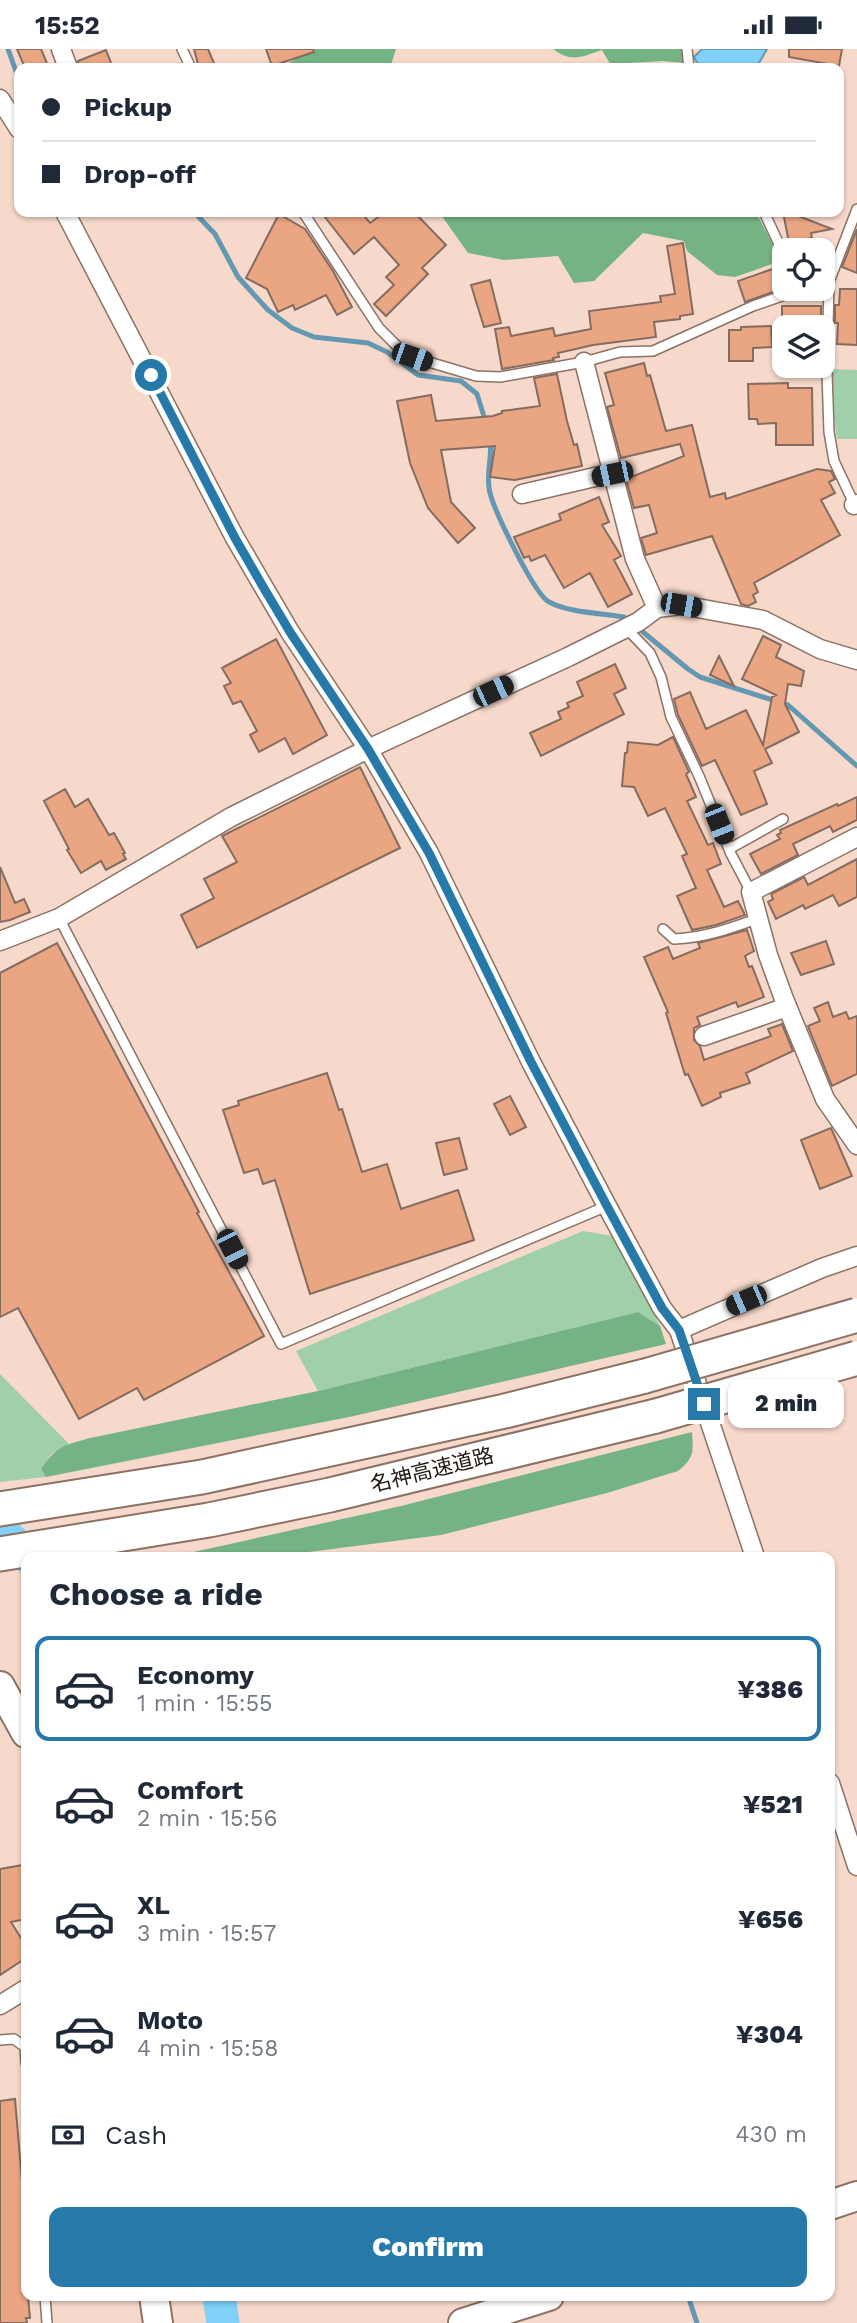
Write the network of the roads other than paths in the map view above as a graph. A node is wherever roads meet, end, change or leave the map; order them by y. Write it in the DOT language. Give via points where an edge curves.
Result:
graph roads {
  1 [pos="0,99"];
  2 [pos="14,121"];
  3 [pos="857,209"];
  4 [pos="68,217"];
  5 [pos="306,217"];
  6 [pos="766,217"];
  7 [pos="776,238"];
  8 [pos="835,262"];
  9 [pos="772,299"];
  10 [pos="826,301"];
  11 [pos="584,362"];
  12 [pos="612,474"];
  13 [pos="523,494"];
  14 [pos="856,507"];
  15 [pos="657,608"];
  16 [pos="626,628"];
  17 [pos="857,660"];
  18 [pos="368,749"];
  19 [pos="783,820"];
  20 [pos="857,837"];
  21 [pos="729,849"];
  22 [pos="751,893"];
  23 [pos="59,918"];
  24 [pos="759,918"];
  25 [pos="663,929"];
  26 [pos="0,941"];
  27 [pos="787,1007"];
  28 [pos="704,1035"];
  29 [pos="857,1145"];
  30 [pos="607,1206"];
  31 [pos="857,1256"];
  32 [pos="857,1315"];
  33 [pos="679,1330"];
  34 [pos="857,1358"];
  35 [pos="0,1509"];
  36 [pos="753,1552"];
  37 [pos="0,1554"];
  38 [pos="0,1686"];
  39 [pos="21,1724"];
  40 [pos="835,1798"];
  41 [pos="857,1866"];
  42 [pos="21,1992"];
  43 [pos="0,2005"];
  44 [pos="0,2040"];
  45 [pos="21,2044"];
  46 [pos="857,2196"];
  47 [pos="835,2203"];
  48 [pos="45,2301"];
  49 [pos="155,2301"];
  50 [pos="534,2301"];
  51 [pos="47,2323"];
  52 [pos="158,2323"];
  53 [pos="463,2323"];
  1 -- 2 [label="street"];
  3 -- 8 [label="lane"];
  4 -- 18 [label="street" via="235,538 290,632"];
  5 -- 11 [label="lane" via="379,328 412,357 476,376 500,377"];
  6 -- 7 [label="lane"];
  9 -- 11 [label="lane" via="653,351 620,352"];
  10 -- 14 [label="lane" via="829,432 834,461"];
  11 -- 12 [label="street"];
  12 -- 13 [label="street"];
  12 -- 15 [label="street" via="635,559"];
  15 -- 16 [label="street"];
  15 -- 17 [label="street" via="681,605 763,620 820,649"];
  16 -- 18 [label="street"];
  16 -- 21 [label="lane" via="650,653 671,717"];
  18 -- 23 [label="street" via="231,817"];
  18 -- 30 [label="street" via="429,853"];
  19 -- 21 [label="lane"];
  20 -- 22 [label="street"];
  21 -- 22 [label="lane"];
  22 -- 24 [label="street"];
  23 -- 26 [label="street"];
  23 -- 30 [label="lane" via="281,1344"];
  24 -- 25 [label="lane" via="688,938 674,939"];
  24 -- 27 [label="street"];
  27 -- 28 [label="street"];
  27 -- 29 [label="street" via="825,1099"];
  30 -- 33 [label="street" via="662,1308"];
  31 -- 33 [label="street"];
  32 -- 35 [label="highway, 名神高速道路, bridge" via="645,1376 324,1452"];
  33 -- 36 [label="street"];
  34 -- 37 [label="highway, 名神高速道路, bridge" via="656,1416 330,1495"];
  38 -- 39 [label="main road"];
  40 -- 41 [label="street"];
  42 -- 43 [label="street"];
  44 -- 45 [label="lane" via="14,2039"];
  46 -- 47 [label="main road"];
  48 -- 51 [label="lane"];
  49 -- 52 [label="main road"];
  50 -- 53 [label="main road"];
}
